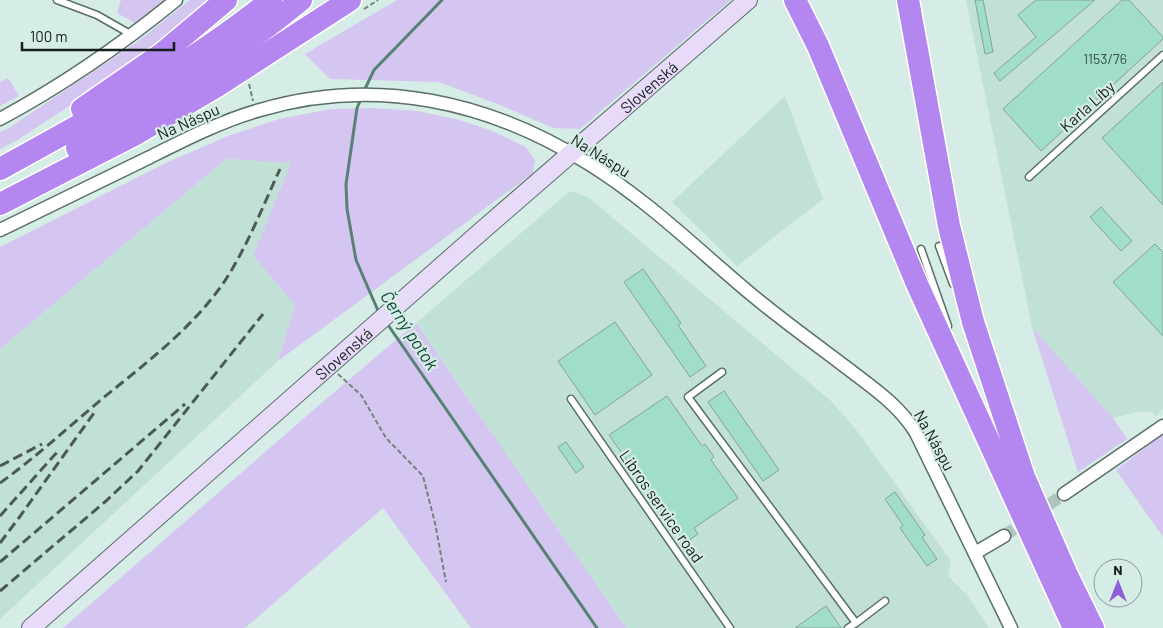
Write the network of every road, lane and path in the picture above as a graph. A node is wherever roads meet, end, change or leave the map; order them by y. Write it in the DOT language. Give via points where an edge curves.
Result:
graph roads {
  1 [pos="57,0"];
  2 [pos="176,0"];
  3 [pos="226,0"];
  4 [pos="271,0"];
  5 [pos="301,0"];
  6 [pos="350,0"];
  7 [pos="748,0"];
  8 [pos="795,0"];
  9 [pos="908,0"];
  10 [pos="132,35"];
  11 [pos="1163,55"];
  12 [pos="0,119"];
  13 [pos="572,154"];
  14 [pos="0,158"];
  15 [pos="0,169"];
  16 [pos="1029,177"];
  17 [pos="0,192"];
  18 [pos="0,204"];
  19 [pos="0,230"];
  20 [pos="939,246"];
  21 [pos="921,249"];
  22 [pos="955,292"];
  23 [pos="965,320"];
  24 [pos="951,336"];
  25 [pos="957,354"];
  26 [pos="329,366"];
  27 [pos="722,372"];
  28 [pos="571,399"];
  29 [pos="1163,426"];
  30 [pos="1005,452"];
  31 [pos="1064,494"];
  32 [pos="1004,536"];
  33 [pos="975,553"];
  34 [pos="446,582"];
  35 [pos="885,601"];
  36 [pos="856,623"];
  37 [pos="31,628"];
  38 [pos="730,628"];
  39 [pos="848,628"];
  40 [pos="1011,628"];
  41 [pos="1074,628"];
  42 [pos="1093,628"];
  1 -- 10 [label="lane" via="97,15"];
  2 -- 10 [label="street"];
  3 -- 14 [label="highway" via="163,53 40,138"];
  4 -- 15 [label="highway" via="115,106"];
  5 -- 17 [label="highway" via="270,25 138,113"];
  6 -- 18 [label="highway" via="218,86 134,135"];
  7 -- 13 [label="street, Slovenská"];
  8 -- 30 [label="highway" via="818,46 917,284"];
  9 -- 30 [label="highway" via="958,266"];
  10 -- 12 [label="street" via="79,72"];
  11 -- 16 [label="lane, Karla Líby"];
  13 -- 19 [label="street, Na Náspu" via="522,128 442,102 396,96 336,96 303,100 218,125"];
  13 -- 26 [label="street, Slovenská"];
  13 -- 33 [label="street, Na Náspu" via="651,208 748,292 895,406 916,433"];
  20 -- 22 [label="lane"];
  21 -- 24 [label="lane"];
  23 -- 30 [label="lane"];
  25 -- 30 [label="lane"];
  26 -- 34 [label="path" via="361,395 386,438 422,476"];
  26 -- 37 [label="street, Slovenská"];
  27 -- 36 [label="lane" via="688,397"];
  28 -- 38 [label="lane, Libros service road"];
  29 -- 31 [label="street"];
  30 -- 41 [label="highway" via="1029,531"];
  30 -- 42 [label="highway" via="1042,520"];
  32 -- 33 [label="street"];
  33 -- 40 [label="street, Na Náspu"];
  35 -- 36 [label="lane"];
  36 -- 39 [label="lane"];
}
